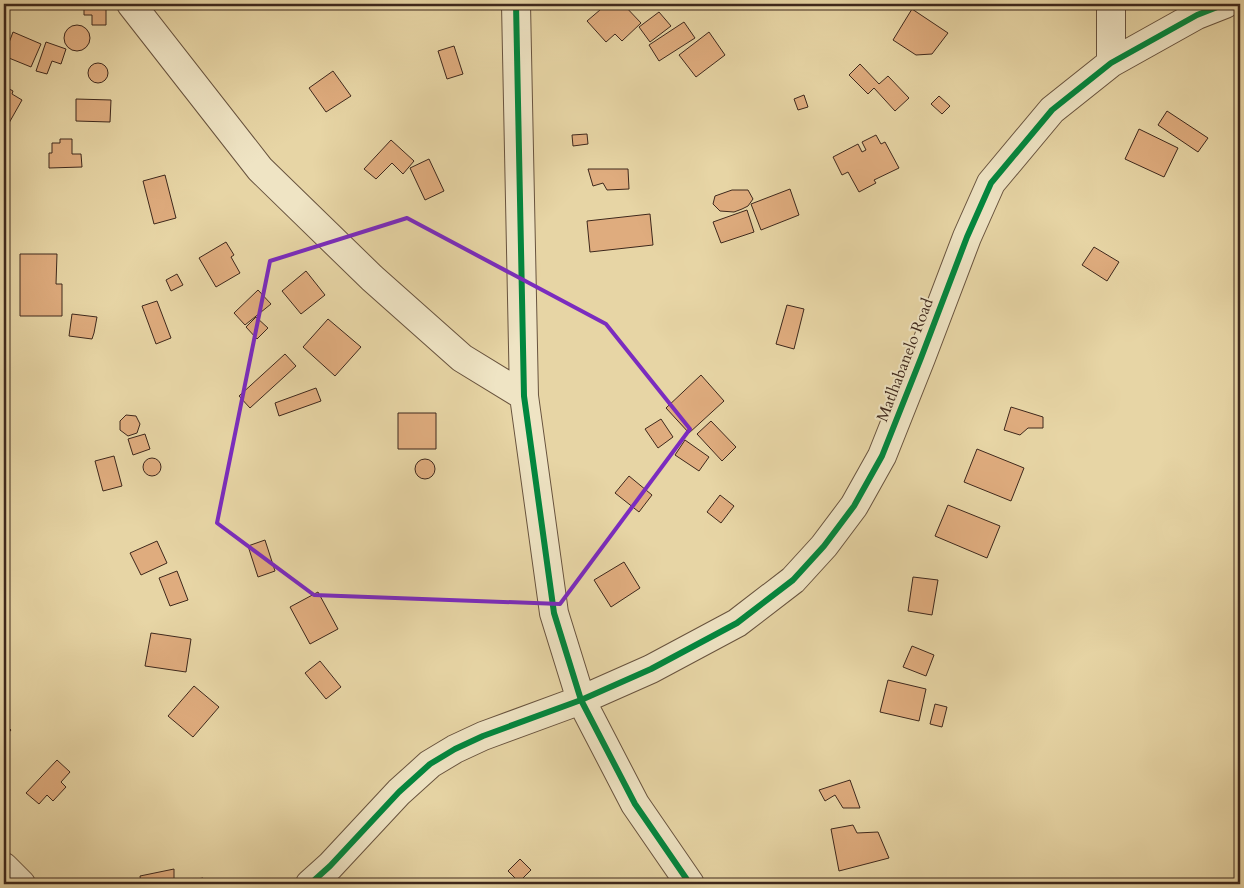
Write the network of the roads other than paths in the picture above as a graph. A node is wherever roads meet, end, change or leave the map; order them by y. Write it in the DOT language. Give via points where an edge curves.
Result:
graph roads {
  1 [pos="132,4"];
  2 [pos="516,4"];
  3 [pos="1110,4"];
  4 [pos="1225,4"];
  5 [pos="1111,63"];
  6 [pos="524,396"];
  7 [pos="581,700"];
  8 [pos="4,867"];
  9 [pos="22,884"];
  10 [pos="310,884"];
  11 [pos="690,884"];
  1 -- 6 [label="street" via="260,169 372,278 462,358"];
  2 -- 6 [label="street"];
  3 -- 5 [label="street"];
  4 -- 5 [label="street, Matlhabanelo Road" via="1197,15"];
  5 -- 7 [label="street, Matlhabanelo Road" via="1052,110 991,183 882,456 854,506 824,546 793,580 737,623 651,669"];
  6 -- 7 [label="street" via="554,613"];
  7 -- 10 [label="street, Matlhabanelo Road" via="483,736 430,764"];
  7 -- 11 [label="street" via="636,804"];
  8 -- 9 [label="street"];
}
